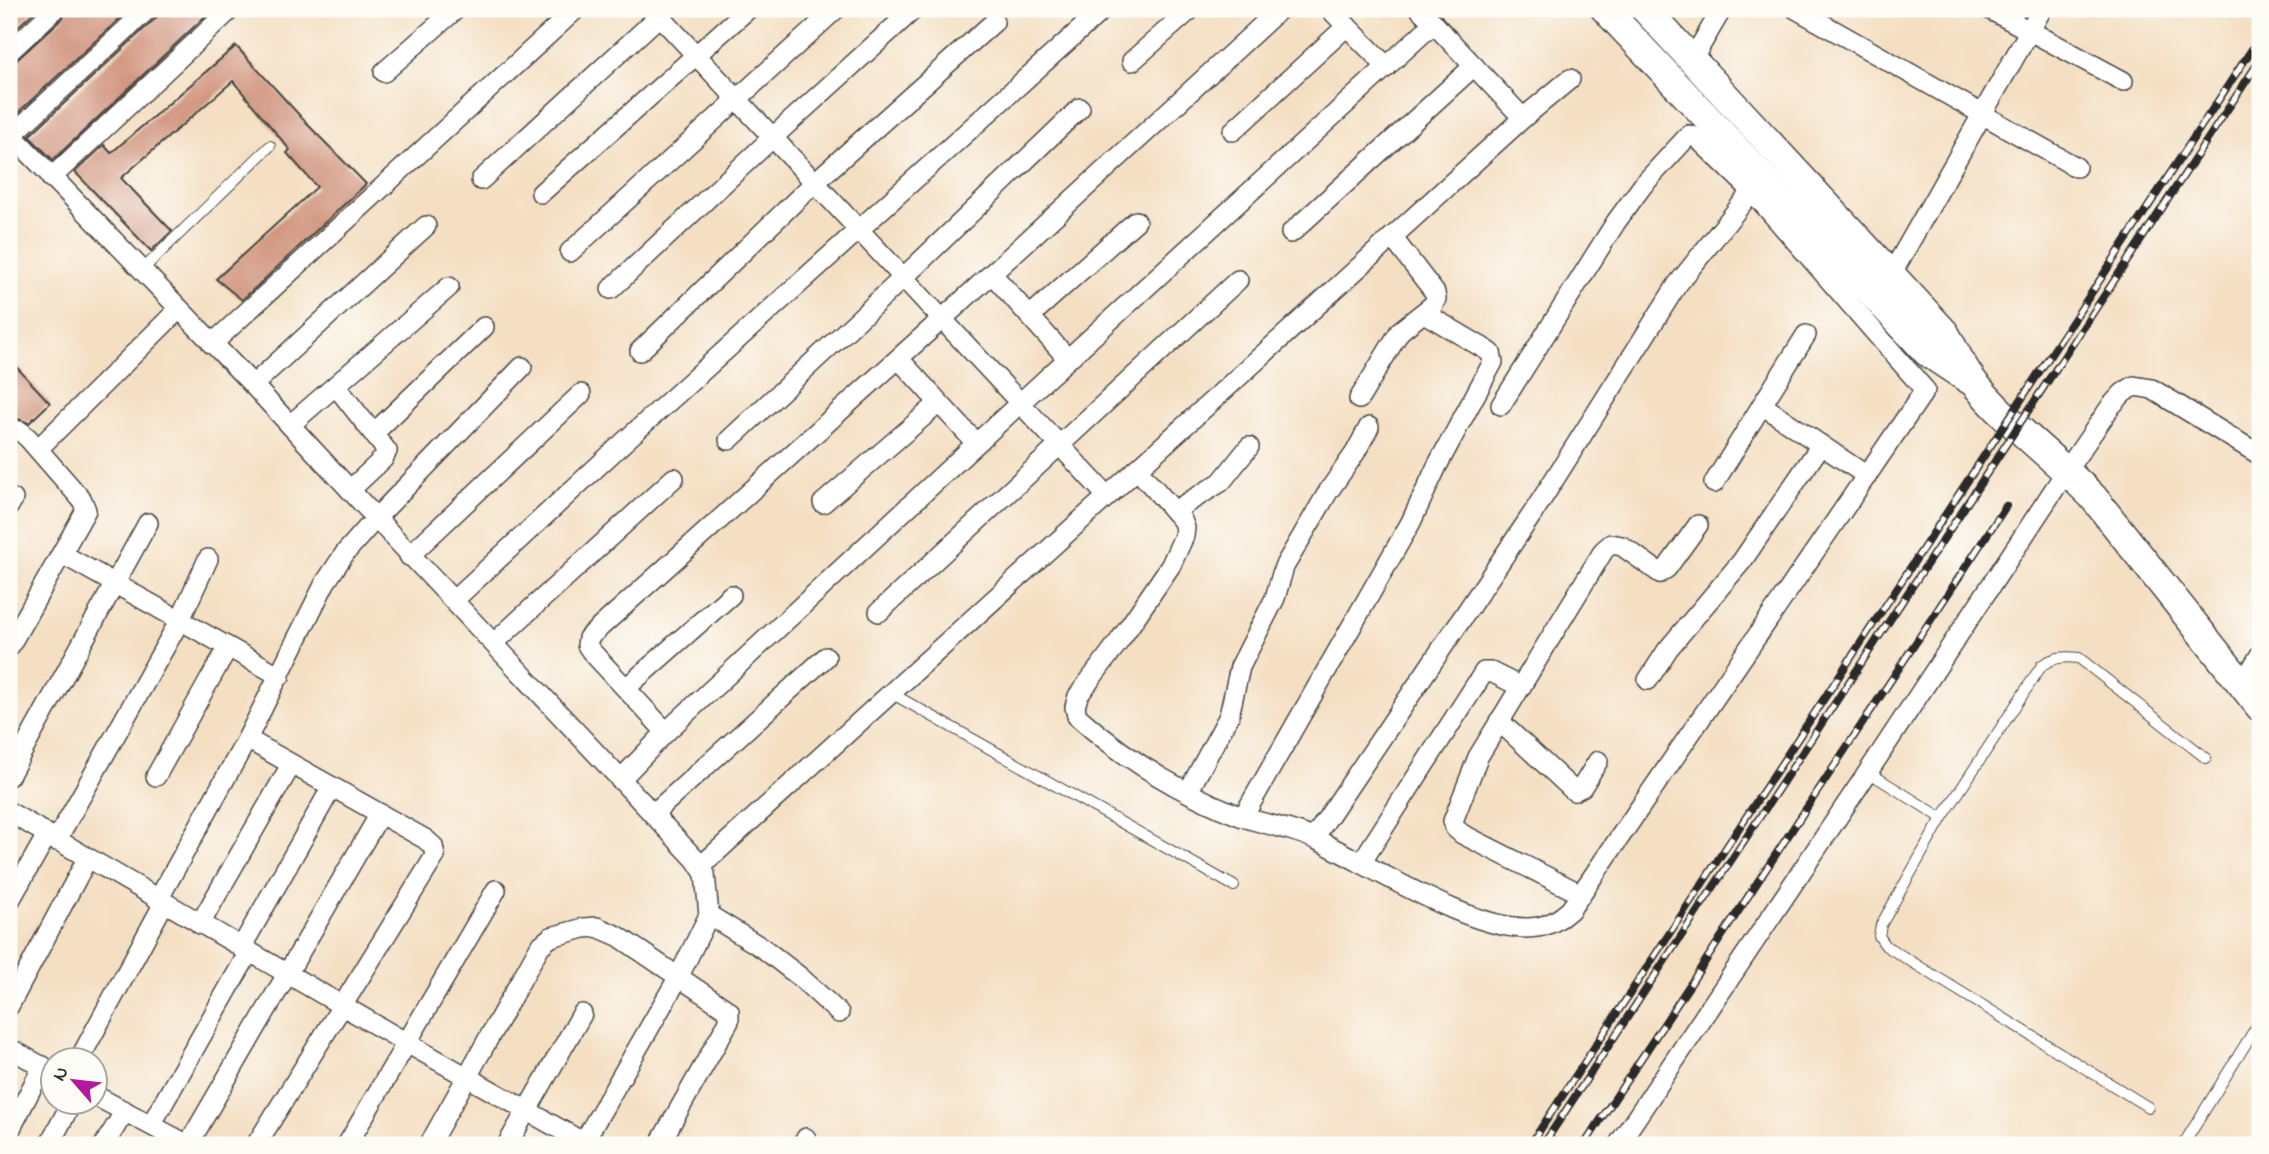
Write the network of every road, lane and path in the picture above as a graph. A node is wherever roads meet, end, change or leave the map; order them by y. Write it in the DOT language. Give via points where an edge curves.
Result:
graph roads {
  1 [pos="55,9"];
  2 [pos="148,9"];
  3 [pos="231,9"];
  4 [pos="456,9"];
  5 [pos="576,9"];
  6 [pos="748,9"];
  7 [pos="836,9"];
  8 [pos="914,9"];
  9 [pos="1102,9"];
  10 [pos="1191,9"];
  11 [pos="1280,9"];
  12 [pos="1330,9"];
  13 [pos="1420,9"];
  14 [pos="1605,9"];
  15 [pos="1645,9"];
  16 [pos="1722,9"];
  17 [pos="1796,9"];
  18 [pos="1989,9"];
  19 [pos="2042,9"];
  20 [pos="660,11"];
  21 [pos="994,22"];
  22 [pos="1434,23"];
  23 [pos="1347,26"];
  24 [pos="2029,32"];
  25 [pos="9,52"];
  26 [pos="696,55"];
  27 [pos="1692,60"];
  28 [pos="1132,61"];
  29 [pos="1474,66"];
  30 [pos="1387,67"];
  31 [pos="384,72"];
  32 [pos="1570,79"];
  33 [pos="2123,81"];
  34 [pos="737,100"];
  35 [pos="1080,108"];
  36 [pos="1982,114"];
  37 [pos="1523,118"];
  38 [pos="1233,131"];
  39 [pos="10,133"];
  40 [pos="772,138"];
  41 [pos="270,146"];
  42 [pos="2076,167"];
  43 [pos="51,177"];
  44 [pos="481,180"];
  45 [pos="814,183"];
  46 [pos="1752,191"];
  47 [pos="541,193"];
  48 [pos="1136,221"];
  49 [pos="426,226"];
  50 [pos="859,231"];
  51 [pos="1290,233"];
  52 [pos="1392,237"];
  53 [pos="570,252"];
  54 [pos="141,271"];
  55 [pos="992,274"];
  56 [pos="1891,275"];
  57 [pos="904,278"];
  58 [pos="1238,280"];
  59 [pos="449,287"];
  60 [pos="611,289"];
  61 [pos="178,310"];
  62 [pos="1424,313"];
  63 [pos="1030,316"];
  64 [pos="942,320"];
  65 [pos="484,327"];
  66 [pos="1806,335"];
  67 [pos="212,344"];
  68 [pos="640,351"];
  69 [pos="898,359"];
  70 [pos="1068,359"];
  71 [pos="522,367"];
  72 [pos="1973,382"];
  73 [pos="253,385"];
  74 [pos="336,386"];
  75 [pos="581,394"];
  76 [pos="1359,399"];
  77 [pos="939,403"];
  78 [pos="1020,403"];
  79 [pos="1501,405"];
  80 [pos="1762,405"];
  81 [pos="290,425"];
  82 [pos="1369,427"];
  83 [pos="9,430"];
  84 [pos="374,433"];
  85 [pos="729,440"];
  86 [pos="976,443"];
  87 [pos="1059,444"];
  88 [pos="1821,445"];
  89 [pos="1249,447"];
  90 [pos="38,449"];
  91 [pos="2260,455"];
  92 [pos="1137,469"];
  93 [pos="2067,470"];
  94 [pos="1867,476"];
  95 [pos="674,478"];
  96 [pos="1714,483"];
  97 [pos="350,490"];
  98 [pos="1107,496"];
  99 [pos="823,503"];
  100 [pos="1174,511"];
  101 [pos="376,518"];
  102 [pos="148,523"];
  103 [pos="1698,525"];
  104 [pos="62,554"];
  105 [pos="409,556"];
  106 [pos="208,559"];
  107 [pos="116,584"];
  108 [pos="731,596"];
  109 [pos="454,600"];
  110 [pos="879,612"];
  111 [pos="180,620"];
  112 [pos="494,643"];
  113 [pos="9,647"];
  114 [pos="228,647"];
  115 [pos="2260,654"];
  116 [pos="826,657"];
  117 [pos="280,676"];
  118 [pos="1648,680"];
  119 [pos="2243,683"];
  120 [pos="1521,687"];
  121 [pos="626,688"];
  122 [pos="891,693"];
  123 [pos="2260,707"];
  124 [pos="1499,721"];
  125 [pos="666,733"];
  126 [pos="247,740"];
  127 [pos="2206,758"];
  128 [pos="1598,761"];
  129 [pos="291,765"];
  130 [pos="1868,772"];
  131 [pos="9,776"];
  132 [pos="156,776"];
  133 [pos="620,779"];
  134 [pos="332,787"];
  135 [pos="1188,792"];
  136 [pos="9,812"];
  137 [pos="380,814"];
  138 [pos="653,814"];
  139 [pos="1243,817"];
  140 [pos="1942,818"];
  141 [pos="51,838"];
  142 [pos="1314,838"];
  143 [pos="87,859"];
  144 [pos="1362,863"];
  145 [pos="701,866"];
  146 [pos="1234,886"];
  147 [pos="496,890"];
  148 [pos="1581,894"];
  149 [pos="161,901"];
  150 [pos="9,902"];
  151 [pos="709,915"];
  152 [pos="200,924"];
  153 [pos="245,950"];
  154 [pos="287,974"];
  155 [pos="678,978"];
  156 [pos="342,1005"];
  157 [pos="9,1006"];
  158 [pos="839,1013"];
  159 [pos="582,1014"];
  160 [pos="2260,1021"];
  161 [pos="405,1042"];
  162 [pos="86,1046"];
  163 [pos="9,1048"];
  164 [pos="38,1064"];
  165 [pos="466,1077"];
  166 [pos="38,1085"];
  167 [pos="108,1102"];
  168 [pos="2148,1107"];
  169 [pos="125,1111"];
  170 [pos="526,1111"];
  171 [pos="64,1116"];
  172 [pos="9,1132"];
  173 [pos="157,1134"];
  174 [pos="584,1144"];
  175 [pos="49,1145"];
  176 [pos="104,1145"];
  177 [pos="188,1145"];
  178 [pos="256,1145"];
  179 [pos="347,1145"];
  180 [pos="429,1145"];
  181 [pos="507,1145"];
  182 [pos="659,1145"];
  183 [pos="1618,1145"];
  184 [pos="2183,1145"];
  1 -- 25 [label="street"];
  2 -- 39 [label="street"];
  3 -- 43 [label="street"];
  4 -- 31 [label="street"];
  5 -- 67 [label="street"];
  6 -- 26 [label="street"];
  7 -- 34 [label="street"];
  8 -- 40 [label="street"];
  9 -- 50 [label="street"];
  10 -- 28 [label="street"];
  11 -- 55 [label="street"];
  12 -- 23 [label="street"];
  13 -- 22 [label="street"];
  14 -- 72 [label="street" via="1927,352"];
  15 -- 27 [label="street"];
  16 -- 27 [label="street"];
  17 -- 36 [label="street"];
  18 -- 24 [label="street"];
  19 -- 24 [label="street"];
  20 -- 26 [label="street"];
  20 -- 44 [label="street"];
  21 -- 45 [label="street"];
  22 -- 29 [label="street"];
  22 -- 30 [label="street"];
  23 -- 30 [label="street"];
  23 -- 38 [label="street"];
  24 -- 33 [label="street"];
  24 -- 36 [label="street"];
  26 -- 34 [label="street"];
  26 -- 47 [label="street"];
  27 -- 56 [label="street"];
  29 -- 37 [label="street"];
  29 -- 51 [label="street"];
  30 -- 70 [label="street"];
  32 -- 37 [label="street"];
  34 -- 40 [label="street"];
  34 -- 53 [label="street"];
  35 -- 57 [label="street"];
  36 -- 42 [label="street"];
  36 -- 56 [label="street"];
  37 -- 52 [label="street"];
  39 -- 43 [label="street"];
  40 -- 45 [label="street"];
  40 -- 60 [label="street"];
  41 -- 54 [label="lane"];
  43 -- 54 [label="street"];
  45 -- 50 [label="street"];
  45 -- 68 [label="street"];
  46 -- 79 [label="street" via="1697,138 1684,138 1616,222"];
  46 -- 94 [label="street" via="1925,390"];
  46 -- 142 [label="street" via="1677,285 1533,513"];
  48 -- 63 [label="street"];
  49 -- 73 [label="street"];
  50 -- 57 [label="street"];
  50 -- 109 [label="street"];
  52 -- 62 [label="street" via="1435,293 1436,299"];
  52 -- 92 [label="street"];
  54 -- 61 [label="street"];
  55 -- 63 [label="street"];
  55 -- 64 [label="street"];
  56 -- 72 [label="street" via="1945,333"];
  57 -- 64 [label="street"];
  57 -- 85 [label="street"];
  58 -- 87 [label="street"];
  59 -- 74 [label="street"];
  61 -- 67 [label="street"];
  61 -- 90 [label="street"];
  62 -- 76 [label="street" via="1400,331"];
  62 -- 139 [label="street" via="1491,353 1493,362 1411,522"];
  63 -- 70 [label="street"];
  64 -- 69 [label="street"];
  64 -- 78 [label="street"];
  65 -- 84 [label="street"];
  66 -- 80 [label="street"];
  67 -- 73 [label="street"];
  69 -- 77 [label="street"];
  69 -- 121 [label="street" via="588,638 591,652"];
  70 -- 78 [label="street"];
  71 -- 101 [label="street"];
  72 -- 93 [label="street"];
  73 -- 81 [label="street"];
  74 -- 81 [label="street"];
  74 -- 84 [label="street"];
  75 -- 105 [label="street"];
  77 -- 86 [label="street"];
  77 -- 99 [label="street"];
  78 -- 86 [label="street"];
  78 -- 87 [label="street"];
  80 -- 88 [label="street"];
  80 -- 96 [label="street"];
  81 -- 97 [label="street"];
  82 -- 135 [label="street" via="1284,567 1275,598 1240,667 1229,716"];
  83 -- 90 [label="street" via="20,431"];
  84 -- 97 [label="street" via="386,455"];
  86 -- 125 [label="street"];
  87 -- 98 [label="street"];
  87 -- 110 [label="street"];
  88 -- 94 [label="street"];
  88 -- 118 [label="street" via="1742,561 1668,649"];
  89 -- 100 [label="street" via="1221,482"];
  90 -- 104 [label="street" via="86,505"];
  91 -- 93 [label="street" via="2152,389 2134,386 2111,405"];
  92 -- 98 [label="street"];
  92 -- 100 [label="street"];
  93 -- 119 [label="street"];
  93 -- 130 [label="street"];
  94 -- 148 [label="street"];
  95 -- 112 [label="street"];
  97 -- 101 [label="street"];
  98 -- 122 [label="street"];
  100 -- 135 [label="street" via="1185,528 1179,550 1078,696 1075,707 1077,716 1125,756"];
  101 -- 105 [label="street"];
  101 -- 117 [label="street" via="325,583"];
  102 -- 107 [label="street"];
  103 -- 120 [label="street" via="1660,573 1622,546 1611,544 1604,550"];
  104 -- 107 [label="street"];
  104 -- 113 [label="street"];
  105 -- 109 [label="street"];
  106 -- 111 [label="street"];
  107 -- 111 [label="street"];
  107 -- 131 [label="street"];
  108 -- 121 [label="street"];
  109 -- 112 [label="street"];
  111 -- 114 [label="street"];
  111 -- 141 [label="street"];
  112 -- 133 [label="street"];
  114 -- 117 [label="street"];
  114 -- 132 [label="street"];
  115 -- 119 [label="street"];
  116 -- 138 [label="street"];
  117 -- 126 [label="street"];
  119 -- 123 [label="street"];
  120 -- 124 [label="street"];
  120 -- 144 [label="street" via="1484,672"];
  121 -- 125 [label="street"];
  122 -- 145 [label="street"];
  122 -- 146 [label="lane"];
  124 -- 128 [label="street" via="1574,791 1582,787"];
  124 -- 148 [label="street" via="1478,757 1453,821 1455,828"];
  125 -- 133 [label="street"];
  126 -- 129 [label="street"];
  126 -- 149 [label="street"];
  127 -- 140 [label="lane" via="2079,658 2053,658 2042,665"];
  129 -- 134 [label="street"];
  129 -- 152 [label="street"];
  130 -- 140 [label="lane"];
  130 -- 183 [label="street"];
  133 -- 138 [label="street"];
  134 -- 137 [label="street"];
  134 -- 153 [label="street"];
  135 -- 139 [label="street"];
  136 -- 141 [label="street"];
  137 -- 154 [label="street"];
  137 -- 156 [label="street" via="425,839 435,856"];
  138 -- 145 [label="street"];
  139 -- 142 [label="street"];
  140 -- 168 [label="lane" via="1881,925 1879,936 1886,946"];
  141 -- 143 [label="street"];
  141 -- 150 [label="street"];
  142 -- 144 [label="street"];
  143 -- 149 [label="street"];
  143 -- 157 [label="street"];
  144 -- 148 [label="street" via="1441,904 1504,925 1535,928 1555,923"];
  145 -- 151 [label="street"];
  147 -- 161 [label="street"];
  149 -- 152 [label="street"];
  149 -- 162 [label="street"];
  151 -- 155 [label="street"];
  151 -- 158 [label="street" via="764,949"];
  152 -- 153 [label="street"];
  153 -- 154 [label="street"];
  153 -- 173 [label="street"];
  154 -- 156 [label="street"];
  154 -- 177 [label="street"];
  155 -- 165 [label="street" via="618,936 597,927 551,937 531,958"];
  155 -- 174 [label="street"];
  155 -- 182 [label="street" via="724,1006 730,1016"];
  156 -- 161 [label="street"];
  156 -- 178 [label="street"];
  159 -- 170 [label="street"];
  160 -- 184 [label="lane"];
  161 -- 165 [label="street"];
  161 -- 179 [label="street"];
  163 -- 164 [label="street"];
  165 -- 170 [label="street"];
  165 -- 180 [label="street"];
  166 -- 172 [label="street"];
  167 -- 169 [label="street"];
  169 -- 173 [label="street"];
  169 -- 176 [label="street"];
  170 -- 174 [label="street"];
  170 -- 181 [label="street"];
  171 -- 175 [label="street"];
  173 -- 177 [label="street"];
}
